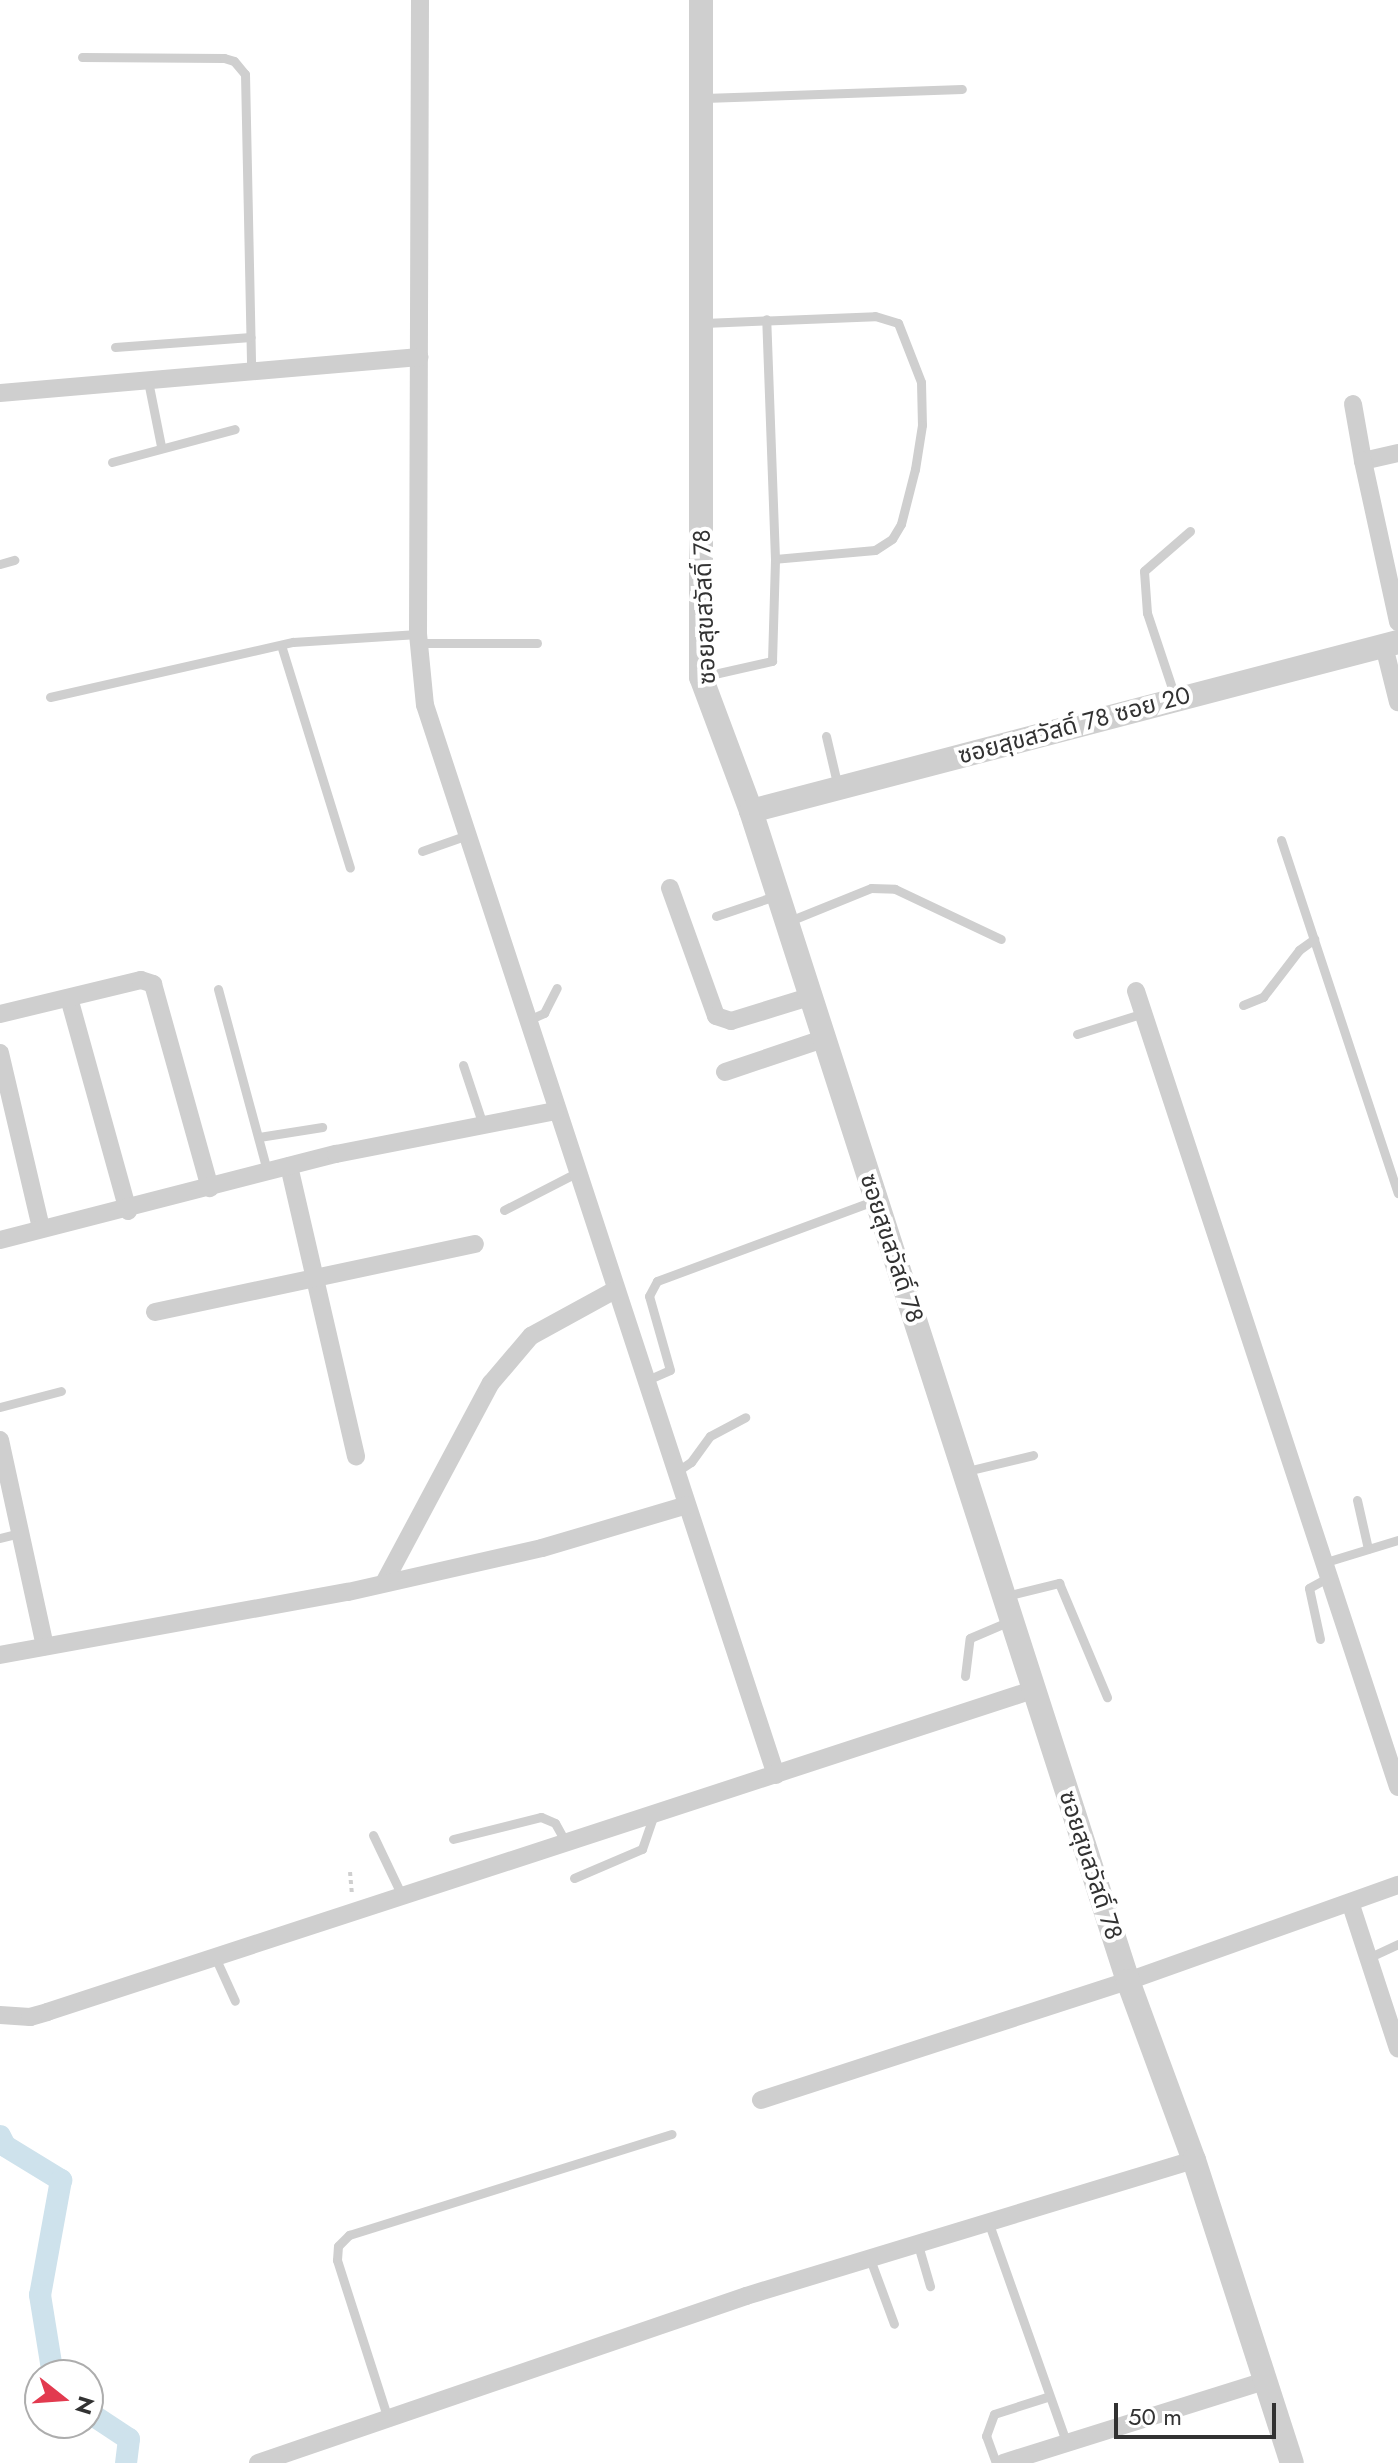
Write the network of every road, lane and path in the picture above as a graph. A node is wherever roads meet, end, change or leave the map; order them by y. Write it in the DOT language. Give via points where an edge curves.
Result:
graph roads {
  1 [pos="420,0"];
  2 [pos="701,0"];
  3 [pos="82,57"];
  4 [pos="962,89"];
  5 [pos="701,98"];
  6 [pos="766,319"];
  7 [pos="700,323"];
  8 [pos="251,337"];
  9 [pos="115,347"];
  10 [pos="419,357"];
  11 [pos="251,372"];
  12 [pos="148,381"];
  13 [pos="0,393"];
  14 [pos="1353,404"];
  15 [pos="235,429"];
  16 [pos="161,446"];
  17 [pos="1398,453"];
  18 [pos="1363,461"];
  19 [pos="112,462"];
  20 [pos="1190,531"];
  21 [pos="775,559"];
  22 [pos="14,560"];
  23 [pos="0,564"];
  24 [pos="1398,622"];
  25 [pos="418,638"];
  26 [pos="537,643"];
  27 [pos="1391,644"];
  28 [pos="281,645"];
  29 [pos="701,677"];
  30 [pos="50,697"];
  31 [pos="1175,697"];
  32 [pos="1398,702"];
  33 [pos="826,736"];
  34 [pos="838,787"];
  35 [pos="751,811"];
  36 [pos="465,836"];
  37 [pos="1281,840"];
  38 [pos="422,851"];
  39 [pos="350,868"];
  40 [pos="670,888"];
  41 [pos="775,896"];
  42 [pos="716,916"];
  43 [pos="784,923"];
  44 [pos="1001,939"];
  45 [pos="1314,939"];
  46 [pos="557,988"];
  47 [pos="218,989"];
  48 [pos="1136,991"];
  49 [pos="809,997"];
  50 [pos="69,998"];
  51 [pos="1243,1005"];
  52 [pos="1144,1013"];
  53 [pos="0,1014"];
  54 [pos="526,1021"];
  55 [pos="1077,1034"];
  56 [pos="823,1039"];
  57 [pos="0,1053"];
  58 [pos="463,1065"];
  59 [pos="725,1072"];
  60 [pos="555,1111"];
  61 [pos="483,1125"];
  62 [pos="322,1127"];
  63 [pos="259,1137"];
  64 [pos="289,1166"];
  65 [pos="267,1171"];
  66 [pos="576,1173"];
  67 [pos="210,1188"];
  68 [pos="1398,1193"];
  69 [pos="876,1199"];
  70 [pos="504,1210"];
  71 [pos="128,1211"];
  72 [pos="41,1228"];
  73 [pos="0,1240"];
  74 [pos="475,1244"];
  75 [pos="313,1279"];
  76 [pos="615,1290"];
  77 [pos="155,1312"];
  78 [pos="645,1381"];
  79 [pos="61,1391"];
  80 [pos="0,1407"];
  81 [pos="745,1417"];
  82 [pos="0,1440"];
  83 [pos="1033,1455"];
  84 [pos="356,1456"];
  85 [pos="676,1472"];
  86 [pos="966,1472"];
  87 [pos="1357,1500"];
  88 [pos="687,1505"];
  89 [pos="21,1533"];
  90 [pos="0,1538"];
  91 [pos="1398,1540"];
  92 [pos="1368,1549"];
  93 [pos="1329,1569"];
  94 [pos="384,1583"];
  95 [pos="1010,1608"];
  96 [pos="1320,1639"];
  97 [pos="45,1646"];
  98 [pos="0,1655"];
  99 [pos="965,1676"];
  100 [pos="1036,1689"];
  101 [pos="1107,1697"];
  102 [pos="776,1775"];
  103 [pos="1398,1787"];
  104 [pos="653,1817"];
  105 [pos="373,1835"];
  106 [pos="453,1839"];
  107 [pos="567,1845"];
  108 [pos="574,1878"];
  109 [pos="1398,1885"];
  110 [pos="403,1898"];
  111 [pos="1351,1905"];
  112 [pos="1398,1944"];
  113 [pos="215,1957"];
  114 [pos="1368,1958"];
  115 [pos="1128,1981"];
  116 [pos="235,2001"];
  117 [pos="6,2016"];
  118 [pos="1398,2049"];
  119 [pos="761,2100"];
  120 [pos="672,2134"];
  121 [pos="1194,2160"];
  122 [pos="989,2224"];
  123 [pos="918,2245"];
  124 [pos="870,2259"];
  125 [pos="930,2286"];
  126 [pos="894,2324"];
  127 [pos="1265,2381"];
  128 [pos="1047,2397"];
  129 [pos="388,2419"];
  130 [pos="1066,2442"];
  131 [pos="288,2458"];
  132 [pos="258,2463"];
  133 [pos="996,2463"];
  134 [pos="1003,2463"];
  135 [pos="1292,2463"];
  1 -- 10 [label="street"];
  2 -- 5 [label="street, ซอยสุขสวัสดิ์ 78"];
  3 -- 8 [label="lane" via="224,58 245,74"];
  4 -- 5 [label="lane"];
  5 -- 7 [label="street, ซอยสุขสวัสดิ์ 78"];
  6 -- 7 [label="lane"];
  6 -- 21 [label="lane"];
  6 -- 21 [label="lane" via="875,316 898,323 921,382 922,425 901,524 892,539 875,550"];
  7 -- 29 [label="street, ซอยสุขสวัสดิ์ 78"];
  8 -- 9 [label="lane"];
  8 -- 11 [label="lane"];
  10 -- 11 [label="street"];
  10 -- 25 [label="street"];
  11 -- 12 [label="street"];
  12 -- 13 [label="street"];
  12 -- 16 [label="lane"];
  14 -- 18 [label="street"];
  15 -- 16 [label="lane"];
  16 -- 19 [label="lane"];
  17 -- 18 [label="street"];
  18 -- 24 [label="street"];
  20 -- 31 [label="lane" via="1144,571 1147,613"];
  21 -- 29 [label="lane" via="772,661"];
  22 -- 23 [label="lane"];
  25 -- 26 [label="lane"];
  25 -- 28 [label="lane"];
  25 -- 36 [label="street" via="425,705"];
  27 -- 31 [label="street, ซอยสุขสวัสดิ์ 78 ซอย 20"];
  27 -- 32 [label="street"];
  28 -- 30 [label="lane"];
  28 -- 39 [label="lane"];
  29 -- 35 [label="street, ซอยสุขสวัสดิ์ 78"];
  31 -- 34 [label="street, ซอยสุขสวัสดิ์ 78 ซอย 20"];
  33 -- 34 [label="lane"];
  34 -- 35 [label="street, ซอยสุขสวัสดิ์ 78 ซอย 20"];
  35 -- 41 [label="street, ซอยสุขสวัสดิ์ 78"];
  36 -- 38 [label="lane"];
  36 -- 54 [label="street"];
  37 -- 45 [label="lane"];
  40 -- 49 [label="street" via="716,1016 731,1021"];
  41 -- 42 [label="lane"];
  41 -- 43 [label="street, ซอยสุขสวัสดิ์ 78"];
  43 -- 44 [label="lane" via="871,888 895,889"];
  43 -- 49 [label="street, ซอยสุขสวัสดิ์ 78"];
  45 -- 51 [label="lane" via="1299,950 1263,997"];
  45 -- 68 [label="lane"];
  46 -- 54 [label="lane" via="544,1013"];
  47 -- 63 [label="lane"];
  48 -- 52 [label="street"];
  49 -- 56 [label="street, ซอยสุขสวัสดิ์ 78"];
  50 -- 53 [label="street"];
  50 -- 67 [label="street" via="141,980 153,984"];
  50 -- 71 [label="street"];
  52 -- 55 [label="lane"];
  52 -- 93 [label="street"];
  54 -- 60 [label="street"];
  56 -- 59 [label="street"];
  56 -- 69 [label="street, ซอยสุขสวัสดิ์ 78"];
  57 -- 72 [label="street"];
  58 -- 61 [label="lane"];
  60 -- 61 [label="street"];
  60 -- 66 [label="street"];
  61 -- 64 [label="street"];
  62 -- 63 [label="lane"];
  63 -- 65 [label="lane"];
  64 -- 65 [label="street"];
  64 -- 75 [label="street"];
  65 -- 67 [label="street"];
  66 -- 70 [label="lane"];
  66 -- 76 [label="street"];
  67 -- 71 [label="street"];
  69 -- 78 [label="lane" via="657,1281 649,1296 670,1370"];
  69 -- 86 [label="street, ซอยสุขสวัสดิ์ 78"];
  71 -- 72 [label="street"];
  72 -- 73 [label="street"];
  74 -- 75 [label="street"];
  75 -- 77 [label="street"];
  75 -- 84 [label="street"];
  76 -- 78 [label="street"];
  76 -- 94 [label="street" via="531,1336 491,1383"];
  78 -- 85 [label="street"];
  79 -- 80 [label="lane"];
  81 -- 85 [label="lane" via="710,1436 691,1462"];
  82 -- 89 [label="street"];
  83 -- 86 [label="lane"];
  85 -- 88 [label="street"];
  86 -- 95 [label="street, ซอยสุขสวัสดิ์ 78"];
  87 -- 92 [label="lane"];
  88 -- 94 [label="street" via="542,1548"];
  88 -- 102 [label="street"];
  89 -- 90 [label="lane"];
  89 -- 97 [label="street"];
  91 -- 92 [label="lane"];
  92 -- 93 [label="lane"];
  93 -- 96 [label="lane" via="1309,1588"];
  93 -- 103 [label="street"];
  94 -- 97 [label="street"];
  95 -- 99 [label="lane" via="970,1638"];
  95 -- 100 [label="street, ซอยสุขสวัสดิ์ 78"];
  95 -- 101 [label="lane" via="1051,1583 1064,1589"];
  97 -- 98 [label="street"];
  100 -- 102 [label="street"];
  100 -- 115 [label="street, ซอยสุขสวัสดิ์ 78"];
  102 -- 104 [label="street"];
  104 -- 107 [label="street"];
  104 -- 108 [label="lane" via="642,1849"];
  105 -- 110 [label="lane"];
  106 -- 107 [label="lane" via="541,1817 555,1823"];
  107 -- 110 [label="street"];
  109 -- 111 [label="street"];
  110 -- 113 [label="street"];
  111 -- 114 [label="street"];
  111 -- 115 [label="street"];
  112 -- 114 [label="lane"];
  113 -- 116 [label="lane"];
  113 -- 117 [label="street" via="47,2012"];
  114 -- 118 [label="street"];
  115 -- 119 [label="street"];
  115 -- 121 [label="street, ซอยสุขสวัสดิ์ 78"];
  120 -- 129 [label="lane" via="349,2235 338,2246 337,2260"];
  121 -- 122 [label="street"];
  121 -- 127 [label="street, ซอยสุขสวัสดิ์ 78"];
  122 -- 123 [label="street"];
  122 -- 128 [label="lane"];
  123 -- 124 [label="street"];
  123 -- 125 [label="lane"];
  124 -- 126 [label="lane"];
  124 -- 129 [label="street"];
  127 -- 130 [label="street"];
  127 -- 135 [label="street, ซอยสุขสวัสดิ์ 78"];
  128 -- 130 [label="lane"];
  128 -- 133 [label="lane" via="994,2414 986,2436"];
  129 -- 131 [label="street"];
  130 -- 134 [label="street"];
  131 -- 132 [label="street"];
}
